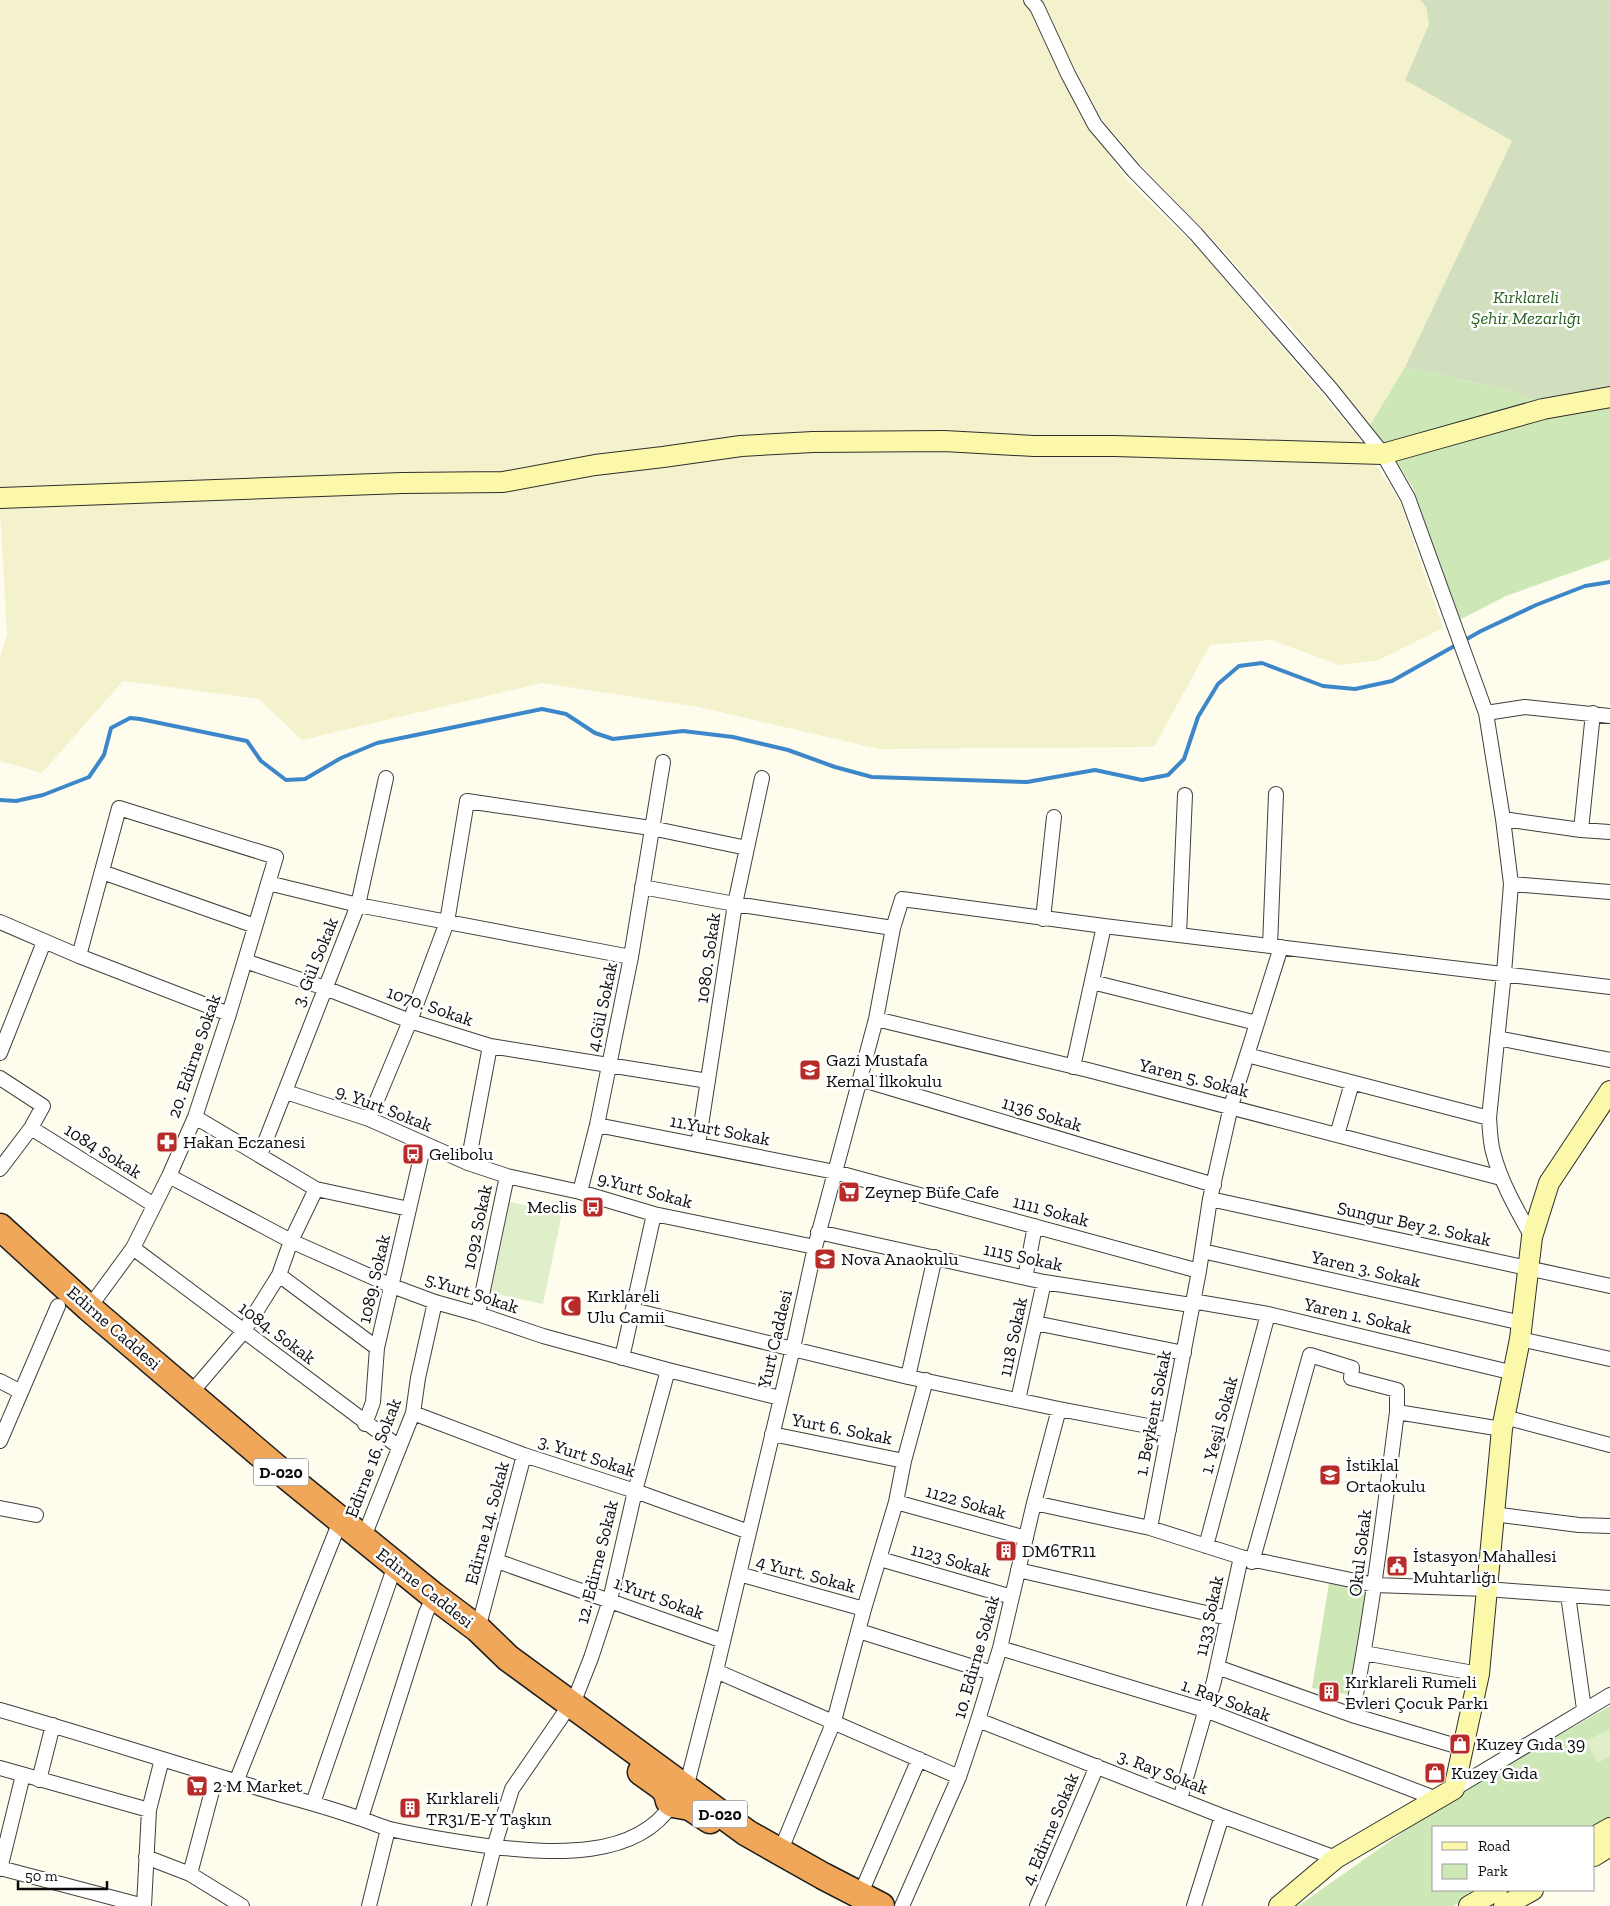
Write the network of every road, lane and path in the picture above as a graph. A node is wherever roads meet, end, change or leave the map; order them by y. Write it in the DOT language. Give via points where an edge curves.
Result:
graph roads {
  1 [pos="1031,0"];
  2 [pos="1610,397"];
  3 [pos="1383,454"];
  4 [pos="0,498"];
  5 [pos="1486,713"];
  6 [pos="1593,713"];
  7 [pos="1610,716"];
  8 [pos="663,762"];
  9 [pos="386,778"];
  10 [pos="762,778"];
  11 [pos="1276,794"];
  12 [pos="1185,795"];
  13 [pos="1054,816"];
  14 [pos="1503,819"];
  15 [pos="651,828"];
  16 [pos="1581,830"];
  17 [pos="1610,832"];
  18 [pos="747,848"];
  19 [pos="102,872"];
  20 [pos="268,882"];
  21 [pos="1511,884"];
  22 [pos="642,887"];
  23 [pos="1610,892"];
  24 [pos="735,904"];
  25 [pos="358,905"];
  26 [pos="1043,919"];
  27 [pos="0,922"];
  28 [pos="447,922"];
  29 [pos="255,926"];
  30 [pos="1104,926"];
  31 [pos="893,928"];
  32 [pos="1179,935"];
  33 [pos="44,942"];
  34 [pos="1275,946"];
  35 [pos="79,956"];
  36 [pos="631,957"];
  37 [pos="245,961"];
  38 [pos="1504,973"];
  39 [pos="1092,982"];
  40 [pos="1610,987"];
  41 [pos="325,988"];
  42 [pos="229,1014"];
  43 [pos="876,1019"];
  44 [pos="410,1021"];
  45 [pos="1257,1023"];
  46 [pos="1497,1038"];
  47 [pos="490,1046"];
  48 [pos="0,1053"];
  49 [pos="1247,1055"];
  50 [pos="1610,1060"];
  51 [pos="610,1064"];
  52 [pos="1073,1067"];
  53 [pos="0,1078"];
  54 [pos="860,1079"];
  55 [pos="708,1081"];
  56 [pos="1352,1083"];
  57 [pos="1610,1091"];
  58 [pos="286,1092"];
  59 [pos="1230,1106"];
  60 [pos="195,1117"];
  61 [pos="1489,1118"];
  62 [pos="369,1119"];
  63 [pos="597,1124"];
  64 [pos="31,1128"];
  65 [pos="1337,1135"];
  66 [pos="424,1144"];
  67 [pos="698,1145"];
  68 [pos="260,1155"];
  69 [pos="468,1162"];
  70 [pos="0,1169"];
  71 [pos="835,1172"];
  72 [pos="169,1176"];
  73 [pos="507,1176"];
  74 [pos="1501,1178"];
  75 [pos="1214,1185"];
  76 [pos="316,1188"];
  77 [pos="580,1192"];
  78 [pos="1210,1199"];
  79 [pos="154,1205"];
  80 [pos="409,1209"];
  81 [pos="654,1214"];
  82 [pos="1035,1226"];
  83 [pos="0,1227"];
  84 [pos="818,1232"];
  85 [pos="1532,1237"];
  86 [pos="291,1241"];
  87 [pos="0,1244"];
  88 [pos="815,1247"];
  89 [pos="133,1248"];
  90 [pos="1202,1251"];
  91 [pos="935,1257"];
  92 [pos="1528,1268"];
  93 [pos="1199,1271"];
  94 [pos="279,1275"];
  95 [pos="1025,1278"];
  96 [pos="1044,1282"];
  97 [pos="392,1286"];
  98 [pos="1610,1286"];
  99 [pos="435,1302"];
  100 [pos="1191,1303"];
  101 [pos="58,1306"];
  102 [pos="89,1308"];
  103 [pos="633,1310"];
  104 [pos="478,1314"];
  105 [pos="1268,1314"];
  106 [pos="1035,1322"];
  107 [pos="244,1331"];
  108 [pos="1521,1331"];
  109 [pos="377,1348"];
  110 [pos="793,1348"];
  111 [pos="1184,1353"];
  112 [pos="622,1358"];
  113 [pos="1610,1359"];
  114 [pos="668,1370"];
  115 [pos="1514,1373"];
  116 [pos="908,1377"];
  117 [pos="926,1380"];
  118 [pos="0,1381"];
  119 [pos="21,1392"];
  120 [pos="191,1393"];
  121 [pos="780,1398"];
  122 [pos="1018,1400"];
  123 [pos="1059,1409"];
  124 [pos="1397,1412"];
  125 [pos="414,1413"];
  126 [pos="1503,1423"];
  127 [pos="365,1424"];
  128 [pos="1169,1430"];
  129 [pos="772,1434"];
  130 [pos="0,1442"];
  131 [pos="1610,1444"];
  132 [pos="399,1447"];
  133 [pos="524,1455"];
  134 [pos="904,1461"];
  135 [pos="635,1491"];
  136 [pos="896,1502"];
  137 [pos="1034,1503"];
  138 [pos="0,1508"];
  139 [pos="1493,1514"];
  140 [pos="36,1515"];
  141 [pos="1610,1526"];
  142 [pos="1150,1528"];
  143 [pos="337,1529"];
  144 [pos="749,1532"];
  145 [pos="362,1538"];
  146 [pos="1026,1538"];
  147 [pos="1206,1546"];
  148 [pos="880,1559"];
  149 [pos="1249,1559"];
  150 [pos="497,1561"];
  151 [pos="1018,1570"];
  152 [pos="392,1574"];
  153 [pos="738,1574"];
  154 [pos="1375,1584"];
  155 [pos="1486,1589"];
  156 [pos="1609,1593"];
  157 [pos="1568,1595"];
  158 [pos="1012,1597"];
  159 [pos="432,1600"];
  160 [pos="610,1600"];
  161 [pos="864,1609"];
  162 [pos="1228,1618"];
  163 [pos="478,1629"];
  164 [pos="859,1631"];
  165 [pos="723,1641"];
  166 [pos="1000,1648"];
  167 [pos="1364,1654"];
  168 [pos="1217,1667"];
  169 [pos="716,1671"];
  170 [pos="992,1673"];
  171 [pos="1479,1674"];
  172 [pos="1610,1695"];
  173 [pos="568,1707"];
  174 [pos="1584,1709"];
  175 [pos="0,1710"];
  176 [pos="1204,1710"];
  177 [pos="1352,1716"];
  178 [pos="978,1720"];
  179 [pos="834,1721"];
  180 [pos="53,1725"];
  181 [pos="1463,1748"];
  182 [pos="162,1759"];
  183 [pos="919,1759"];
  184 [pos="1097,1766"];
  185 [pos="0,1768"];
  186 [pos="23,1775"];
  187 [pos="216,1776"];
  188 [pos="959,1777"];
  189 [pos="39,1780"];
  190 [pos="236,1782"];
  191 [pos="1445,1794"];
  192 [pos="679,1796"];
  193 [pos="1180,1799"];
  194 [pos="314,1804"];
  195 [pos="148,1810"];
  196 [pos="1222,1816"];
  197 [pos="361,1818"];
  198 [pos="1610,1828"];
  199 [pos="388,1829"];
  200 [pos="1595,1836"];
  201 [pos="494,1846"];
  202 [pos="1610,1846"];
  203 [pos="780,1852"];
  204 [pos="1595,1855"];
  205 [pos="146,1857"];
  206 [pos="1336,1858"];
  207 [pos="0,1868"];
  208 [pos="190,1874"];
  209 [pos="1495,1891"];
  210 [pos="1531,1891"];
  211 [pos="866,1902"];
  212 [pos="144,1906"];
  213 [pos="242,1906"];
  214 [pos="369,1906"];
  215 [pos="479,1906"];
  216 [pos="902,1906"];
  217 [pos="1037,1906"];
  218 [pos="1194,1906"];
  219 [pos="1279,1906"];
  220 [pos="1469,1906"];
  221 [pos="1504,1906"];
  1 -- 3 [label="street" via="1095,125 1276,324"];
  2 -- 3 [label="street" via="1543,408"];
  3 -- 4 [label="street" via="944,441 813,442 742,446 596,465 503,482"];
  3 -- 5 [label="street" via="1408,498"];
  5 -- 6 [label="street" via="1525,707"];
  5 -- 14 [label="street"];
  6 -- 7 [label="street"];
  6 -- 16 [label="street"];
  8 -- 15 [label="street, 4.Gül Sokak"];
  9 -- 25 [label="street, 3. Gül Sokak"];
  10 -- 18 [label="street, 1080. Sokak"];
  11 -- 34 [label="street, 1. Beykent Sokak"];
  12 -- 32 [label="street"];
  13 -- 26 [label="street"];
  14 -- 16 [label="street"];
  14 -- 21 [label="street"];
  15 -- 18 [label="street"];
  15 -- 22 [label="street, 4.Gül Sokak"];
  15 -- 28 [label="street" via="467,801"];
  16 -- 17 [label="street"];
  18 -- 24 [label="street, 1080. Sokak"];
  19 -- 20 [label="street, 20. Edirne Sokak" via="119,808 276,857"];
  19 -- 29 [label="street"];
  19 -- 35 [label="street"];
  20 -- 25 [label="street"];
  20 -- 29 [label="street, 20. Edirne Sokak"];
  21 -- 23 [label="street"];
  21 -- 38 [label="street"];
  22 -- 24 [label="street"];
  22 -- 36 [label="street, 4.Gül Sokak"];
  24 -- 31 [label="street"];
  24 -- 55 [label="street, 1080. Sokak"];
  25 -- 28 [label="street"];
  25 -- 41 [label="street, 3. Gül Sokak"];
  26 -- 30 [label="street"];
  26 -- 31 [label="street, Yurt Caddesi" via="902,899"];
  27 -- 33 [label="street"];
  28 -- 36 [label="street"];
  28 -- 44 [label="street"];
  29 -- 37 [label="street, 20. Edirne Sokak"];
  30 -- 32 [label="street"];
  30 -- 39 [label="street"];
  31 -- 43 [label="street, Yurt Caddesi"];
  32 -- 34 [label="street"];
  33 -- 35 [label="street"];
  33 -- 48 [label="street"];
  34 -- 38 [label="street"];
  34 -- 45 [label="street, 1. Beykent Sokak"];
  35 -- 42 [label="street"];
  36 -- 51 [label="street, 4.Gül Sokak"];
  37 -- 41 [label="street, 1070. Sokak"];
  37 -- 42 [label="street, 20. Edirne Sokak"];
  38 -- 40 [label="street"];
  38 -- 46 [label="street"];
  39 -- 45 [label="street"];
  39 -- 52 [label="street"];
  41 -- 44 [label="street, 1070. Sokak"];
  41 -- 58 [label="street, 3. Gül Sokak"];
  42 -- 60 [label="street, 20. Edirne Sokak"];
  43 -- 52 [label="street, Yaren 5. Sokak"];
  43 -- 54 [label="street, Yurt Caddesi"];
  44 -- 47 [label="street, 1070. Sokak"];
  44 -- 62 [label="street"];
  45 -- 49 [label="street, 1. Beykent Sokak"];
  46 -- 50 [label="street"];
  46 -- 61 [label="street"];
  47 -- 51 [label="street, 1070. Sokak"];
  47 -- 69 [label="street"];
  49 -- 56 [label="street"];
  49 -- 59 [label="street, 1. Beykent Sokak"];
  51 -- 55 [label="street, 1070. Sokak"];
  51 -- 63 [label="street, 4.Gül Sokak"];
  52 -- 59 [label="street, Yaren 5. Sokak"];
  53 -- 64 [label="street" via="43,1106"];
  54 -- 71 [label="street, Yurt Caddesi"];
  54 -- 75 [label="street, 1136 Sokak"];
  55 -- 67 [label="street, 1080. Sokak"];
  56 -- 61 [label="street"];
  56 -- 65 [label="street"];
  57 -- 85 [label="street" via="1549,1183"];
  58 -- 62 [label="street, 9. Yurt Sokak"];
  58 -- 68 [label="street, 3. Gül Sokak"];
  59 -- 65 [label="street, Yaren 5. Sokak"];
  59 -- 75 [label="street, 1. Beykent Sokak"];
  60 -- 68 [label="street"];
  60 -- 72 [label="street, 20. Edirne Sokak"];
  61 -- 74 [label="street" via="1492,1151"];
  62 -- 66 [label="street, 9. Yurt Sokak"];
  63 -- 67 [label="street, 11.Yurt Sokak"];
  63 -- 77 [label="street, 4.Gül Sokak"];
  64 -- 70 [label="street"];
  64 -- 79 [label="street, 1084 Sokak"];
  65 -- 74 [label="street, Yaren 5. Sokak"];
  66 -- 69 [label="street, 9. Yurt Sokak"];
  66 -- 80 [label="street, 1089. Sokak"];
  67 -- 71 [label="street, 11.Yurt Sokak"];
  68 -- 76 [label="street"];
  69 -- 73 [label="street, 9.Yurt Sokak"];
  71 -- 82 [label="street, 1111 Sokak"];
  71 -- 84 [label="street, Yurt Caddesi"];
  72 -- 79 [label="street, 20. Edirne Sokak"];
  72 -- 86 [label="street, 5.Yurt Sokak"];
  73 -- 77 [label="street, 9.Yurt Sokak"];
  73 -- 104 [label="street, 1092 Sokak"];
  74 -- 85 [label="street"];
  75 -- 78 [label="street, 1. Beykent Sokak"];
  76 -- 80 [label="street"];
  76 -- 86 [label="street"];
  77 -- 81 [label="street, 9.Yurt Sokak"];
  78 -- 90 [label="street, 1. Beykent Sokak"];
  78 -- 92 [label="street, Sungur Bey 2. Sokak"];
  79 -- 89 [label="street, 20. Edirne Sokak"];
  80 -- 97 [label="street, 1089. Sokak"];
  81 -- 88 [label="street, 9.Yurt Sokak"];
  81 -- 103 [label="street"];
  82 -- 93 [label="street, 1111 Sokak"];
  82 -- 95 [label="street"];
  83 -- 102 [label="highway, Edirne Caddesi / D-020"];
  84 -- 88 [label="street, Yurt Caddesi"];
  84 -- 91 [label="street, 1115 Sokak"];
  85 -- 92 [label="street"];
  86 -- 94 [label="street"];
  86 -- 97 [label="street, 5.Yurt Sokak"];
  87 -- 143 [label="highway, Edirne Caddesi"];
  88 -- 110 [label="street, Yurt Caddesi"];
  89 -- 102 [label="street, 20. Edirne Sokak"];
  89 -- 107 [label="street, 1084. Sokak"];
  90 -- 93 [label="street, 1. Beykent Sokak"];
  90 -- 108 [label="street, Yaren 3. Sokak"];
  91 -- 95 [label="street, 1115 Sokak"];
  91 -- 116 [label="street"];
  92 -- 98 [label="street, Sungur Bey 2. Sokak"];
  92 -- 108 [label="street"];
  93 -- 100 [label="street, 1. Beykent Sokak"];
  94 -- 107 [label="street"];
  94 -- 109 [label="street"];
  95 -- 96 [label="street, 1115 Sokak"];
  96 -- 100 [label="street, 1115 Sokak"];
  96 -- 106 [label="street, 1118 Sokak"];
  97 -- 99 [label="street, 5.Yurt Sokak"];
  97 -- 109 [label="street, 1089. Sokak"];
  99 -- 104 [label="street, 5.Yurt Sokak"];
  99 -- 125 [label="street, Edirne 16. Sokak" via="418,1378"];
  100 -- 105 [label="street, Yaren 1. Sokak"];
  100 -- 111 [label="street, 1. Beykent Sokak"];
  101 -- 119 [label="street"];
  102 -- 120 [label="highway, Edirne Caddesi / D-020"];
  103 -- 110 [label="street"];
  103 -- 112 [label="street"];
  104 -- 112 [label="street, 5.Yurt Sokak"];
  105 -- 115 [label="street, Yaren 1. Sokak"];
  105 -- 147 [label="street, 1. Yeşil Sokak"];
  106 -- 111 [label="street"];
  106 -- 122 [label="street, 1118 Sokak"];
  107 -- 120 [label="street"];
  107 -- 127 [label="street, 1084. Sokak"];
  108 -- 113 [label="street, Yaren 3. Sokak"];
  108 -- 115 [label="street"];
  109 -- 127 [label="street, 1089. Sokak" via="373,1402"];
  110 -- 116 [label="street"];
  110 -- 121 [label="street, Yurt Caddesi"];
  111 -- 128 [label="street, 1. Beykent Sokak"];
  112 -- 114 [label="street, 5.Yurt Sokak"];
  114 -- 121 [label="street, 5.Yurt Sokak"];
  114 -- 135 [label="street, 12. Edirne Sokak"];
  115 -- 126 [label="street"];
  116 -- 117 [label="street"];
  117 -- 122 [label="street"];
  117 -- 134 [label="street"];
  118 -- 119 [label="street"];
  119 -- 130 [label="street"];
  120 -- 145 [label="highway, Edirne Caddesi / D-020"];
  121 -- 129 [label="street, Yurt Caddesi"];
  122 -- 123 [label="street"];
  123 -- 128 [label="street"];
  123 -- 137 [label="street, 10. Edirne Sokak"];
  124 -- 126 [label="street"];
  124 -- 149 [label="street, Okul Sokak" via="1397,1390 1352,1378 1352,1368 1310,1355"];
  124 -- 154 [label="street, Okul Sokak"];
  125 -- 132 [label="street, Edirne 16. Sokak"];
  125 -- 133 [label="street, 3. Yurt Sokak"];
  126 -- 131 [label="street"];
  126 -- 139 [label="street"];
  127 -- 132 [label="street, 1084. Sokak"];
  128 -- 142 [label="street, 1. Beykent Sokak"];
  129 -- 134 [label="street, Yurt 6. Sokak"];
  129 -- 144 [label="street, Yurt Caddesi"];
  132 -- 145 [label="street, Edirne 16. Sokak"];
  133 -- 135 [label="street, 3. Yurt Sokak"];
  133 -- 150 [label="street, Edirne 14. Sokak"];
  134 -- 136 [label="street"];
  135 -- 144 [label="street, 3. Yurt Sokak"];
  135 -- 160 [label="street, 12. Edirne Sokak"];
  136 -- 146 [label="street, 1122 Sokak"];
  136 -- 148 [label="street"];
  137 -- 142 [label="street"];
  137 -- 146 [label="street, 10. Edirne Sokak"];
  138 -- 140 [label="street"];
  139 -- 141 [label="street" via="1579,1526"];
  139 -- 155 [label="street"];
  142 -- 147 [label="street"];
  143 -- 152 [label="highway, Edirne Caddesi"];
  143 -- 190 [label="street"];
  144 -- 153 [label="street, Yurt Caddesi"];
  145 -- 159 [label="highway, Edirne Caddesi / D-020"];
  146 -- 151 [label="street, 10. Edirne Sokak"];
  147 -- 149 [label="street"];
  148 -- 158 [label="street, 1123 Sokak"];
  148 -- 161 [label="street"];
  149 -- 154 [label="street"];
  149 -- 162 [label="street, 1133 Sokak"];
  150 -- 160 [label="street, 1.Yurt Sokak"];
  150 -- 163 [label="street, Edirne 14. Sokak"];
  151 -- 158 [label="street, 10. Edirne Sokak"];
  151 -- 162 [label="street"];
  152 -- 159 [label="highway, Edirne Caddesi"];
  152 -- 194 [label="street"];
  153 -- 161 [label="street, 4 Yurt. Sokak"];
  153 -- 165 [label="street, Yurt Caddesi"];
  154 -- 155 [label="street"];
  154 -- 167 [label="street, Okul Sokak"];
  155 -- 157 [label="street"];
  155 -- 171 [label="street"];
  156 -- 157 [label="street"];
  157 -- 174 [label="street"];
  158 -- 166 [label="street, 10. Edirne Sokak"];
  159 -- 163 [label="highway, Edirne Caddesi / D-020"];
  159 -- 173 [label="highway, Edirne Caddesi"];
  159 -- 197 [label="street"];
  160 -- 165 [label="street, 1.Yurt Sokak"];
  160 -- 173 [label="street, 12. Edirne Sokak" via="582,1681"];
  161 -- 164 [label="street"];
  162 -- 168 [label="street, 1133 Sokak"];
  163 -- 173 [label="highway, Edirne Caddesi / D-020"];
  164 -- 170 [label="street"];
  164 -- 179 [label="street"];
  165 -- 169 [label="street, Yurt Caddesi"];
  166 -- 170 [label="street, 10. Edirne Sokak"];
  166 -- 176 [label="street, 1. Ray Sokak"];
  167 -- 171 [label="street"];
  167 -- 177 [label="street, Okul Sokak"];
  168 -- 176 [label="street, 1133 Sokak"];
  168 -- 177 [label="street"];
  169 -- 179 [label="street"];
  169 -- 192 [label="street, Yurt Caddesi"];
  170 -- 178 [label="street, 10. Edirne Sokak"];
  171 -- 181 [label="street"];
  172 -- 174 [label="street"];
  173 -- 192 [label="highway, Edirne Caddesi" via="662,1788"];
  173 -- 201 [label="street, 12. Edirne Sokak" via="512,1789"];
  174 -- 191 [label="street"];
  175 -- 180 [label="street"];
  176 -- 191 [label="street, 1. Ray Sokak"];
  176 -- 193 [label="street, 1133 Sokak"];
  177 -- 181 [label="street"];
  178 -- 184 [label="street, 3. Ray Sokak"];
  178 -- 188 [label="street, 10. Edirne Sokak"];
  179 -- 183 [label="street"];
  179 -- 203 [label="street"];
  180 -- 182 [label="street"];
  180 -- 189 [label="street"];
  181 -- 191 [label="street"];
  182 -- 187 [label="street"];
  182 -- 195 [label="street"];
  183 -- 188 [label="street"];
  183 -- 211 [label="street"];
  184 -- 193 [label="street, 3. Ray Sokak"];
  184 -- 217 [label="street, 4. Edirne Sokak"];
  185 -- 186 [label="street"];
  186 -- 189 [label="street"];
  186 -- 207 [label="street"];
  187 -- 190 [label="street"];
  187 -- 208 [label="street"];
  188 -- 216 [label="street, 10. Edirne Sokak"];
  189 -- 195 [label="street"];
  190 -- 194 [label="street"];
  191 -- 206 [label="street"];
  192 -- 201 [label="street" via="653,1824 620,1841 599,1847 568,1852"];
  192 -- 203 [label="highway, Edirne Caddesi / D-020"];
  192 -- 211 [label="highway, Edirne Caddesi / D-020" via="690,1808 798,1874"];
  193 -- 196 [label="street, 3. Ray Sokak"];
  194 -- 197 [label="street"];
  195 -- 205 [label="street"];
  196 -- 206 [label="street, 3. Ray Sokak"];
  196 -- 218 [label="street"];
  197 -- 199 [label="street"];
  198 -- 200 [label="street"];
  199 -- 201 [label="street"];
  199 -- 214 [label="street"];
  201 -- 215 [label="street, 12. Edirne Sokak"];
  202 -- 204 [label="street"];
  203 -- 211 [label="highway, Edirne Caddesi / D-020"];
  205 -- 208 [label="street"];
  205 -- 212 [label="street"];
  206 -- 219 [label="street"];
  207 -- 212 [label="street"];
  208 -- 213 [label="street"];
  209 -- 220 [label="street"];
  210 -- 221 [label="street"];
}
